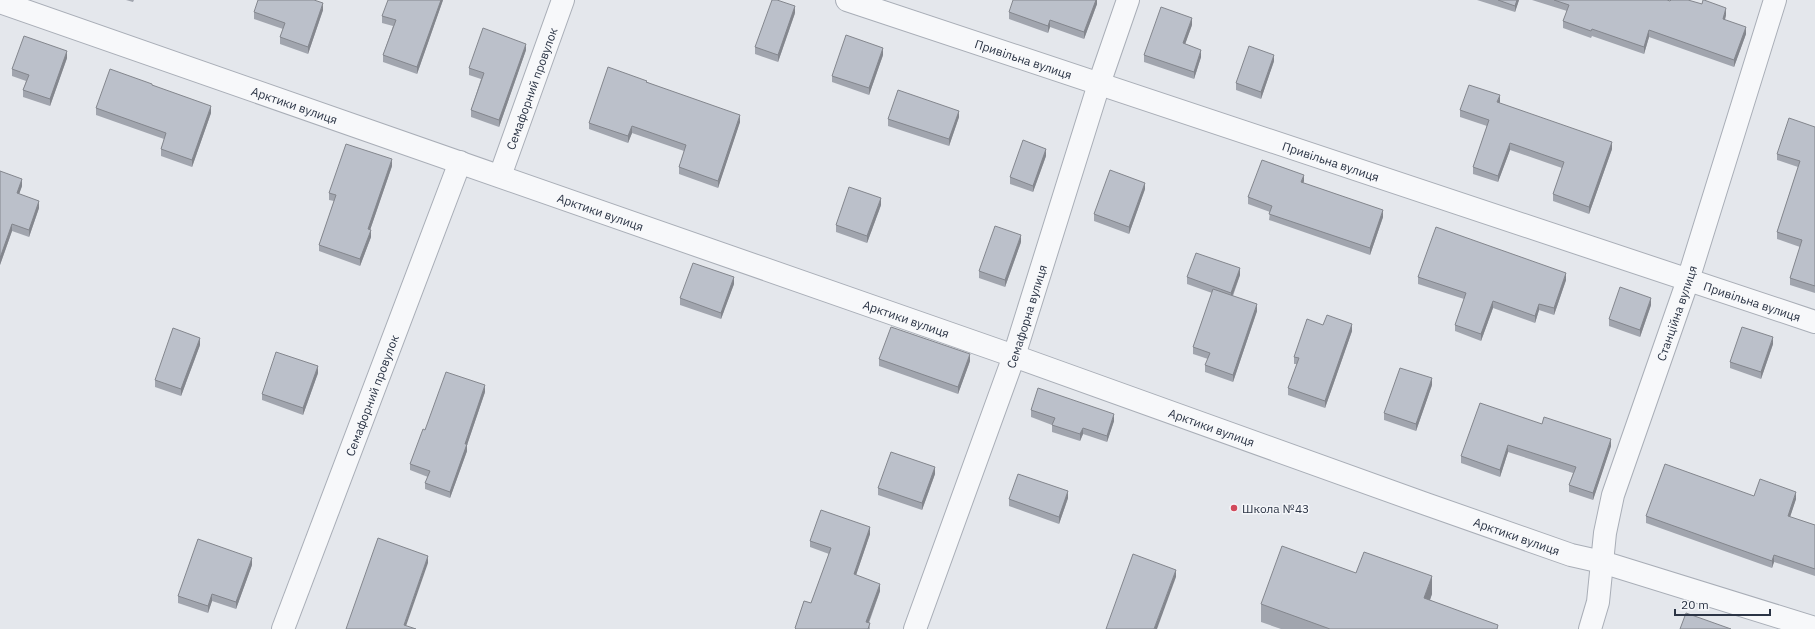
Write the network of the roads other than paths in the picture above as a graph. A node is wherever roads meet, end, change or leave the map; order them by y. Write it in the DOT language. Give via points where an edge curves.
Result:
graph roads {
  1 [pos="563,0"];
  2 [pos="847,0"];
  3 [pos="1128,0"];
  4 [pos="1775,0"];
  5 [pos="0,2"];
  6 [pos="1099,84"];
  7 [pos="460,162"];
  8 [pos="500,176"];
  9 [pos="1688,280"];
  10 [pos="1815,322"];
  11 [pos="1014,356"];
  12 [pos="1602,562"];
  13 [pos="1815,628"];
  14 [pos="283,629"];
  15 [pos="915,629"];
  16 [pos="1590,629"];
  1 -- 8 [label="street, Семафорний провулок"];
  2 -- 6 [label="street, Привільна вулиця"];
  3 -- 6 [label="street, Семафорна вулиця"];
  4 -- 9 [label="street, Станційна вулиця"];
  5 -- 7 [label="street, Арктики вулиця"];
  6 -- 9 [label="street, Привільна вулиця"];
  6 -- 11 [label="street, Семафорна вулиця"];
  7 -- 8 [label="street, Арктики вулиця"];
  7 -- 14 [label="street, Семафорний провулок"];
  8 -- 11 [label="street, Арктики вулиця"];
  9 -- 10 [label="street, Привільна вулиця"];
  9 -- 12 [label="street, Станційна вулиця" via="1613,495"];
  11 -- 12 [label="street, Арктики вулиця" via="1571,555"];
  11 -- 15 [label="street, Семафорна вулиця"];
  12 -- 13 [label="street, Арктики вулиця"];
  12 -- 16 [label="street, Станційна вулиця" via="1598,602"];
}
